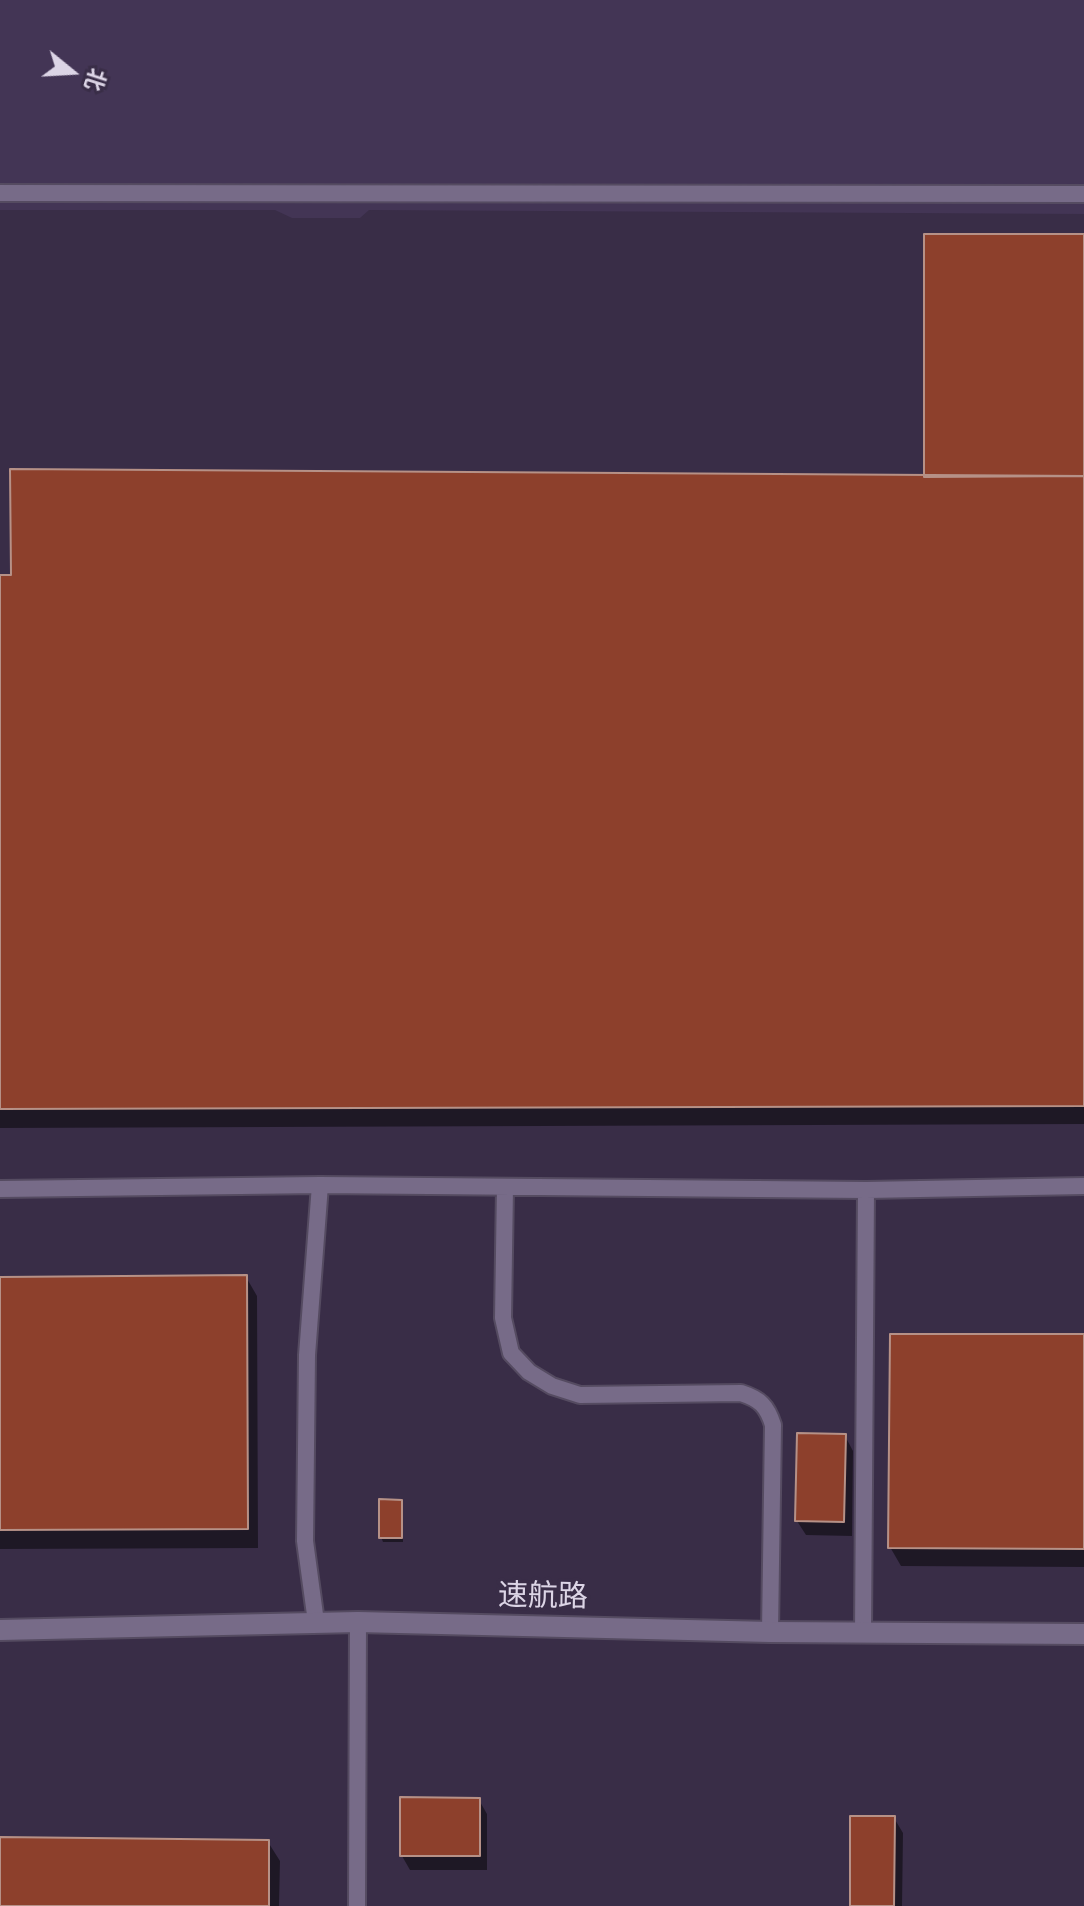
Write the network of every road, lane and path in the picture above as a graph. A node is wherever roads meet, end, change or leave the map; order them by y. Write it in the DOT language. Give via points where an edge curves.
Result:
graph roads {
  1 [pos="0,193"];
  2 [pos="1084,194"];
  3 [pos="320,1185"];
  4 [pos="1084,1186"];
  5 [pos="505,1187"];
  6 [pos="0,1189"];
  7 [pos="866,1190"];
  8 [pos="316,1622"];
  9 [pos="358,1622"];
  10 [pos="0,1630"];
  11 [pos="770,1632"];
  12 [pos="863,1633"];
  13 [pos="1084,1634"];
  14 [pos="357,1906"];
  1 -- 2 [label="lane"];
  3 -- 5 [label="lane"];
  3 -- 6 [label="lane"];
  3 -- 8 [label="lane" via="307,1355 305,1541"];
  4 -- 7 [label="lane"];
  5 -- 7 [label="lane"];
  5 -- 11 [label="lane" via="503,1318 511,1353 529,1372 580,1395 741,1393 767,1408 773,1425"];
  7 -- 12 [label="lane"];
  8 -- 9 [label="street, 速航路"];
  8 -- 10 [label="street, 速航路"];
  9 -- 11 [label="street, 速航路"];
  9 -- 14 [label="lane"];
  11 -- 12 [label="street, 速航路"];
  12 -- 13 [label="street, 速航路"];
}
